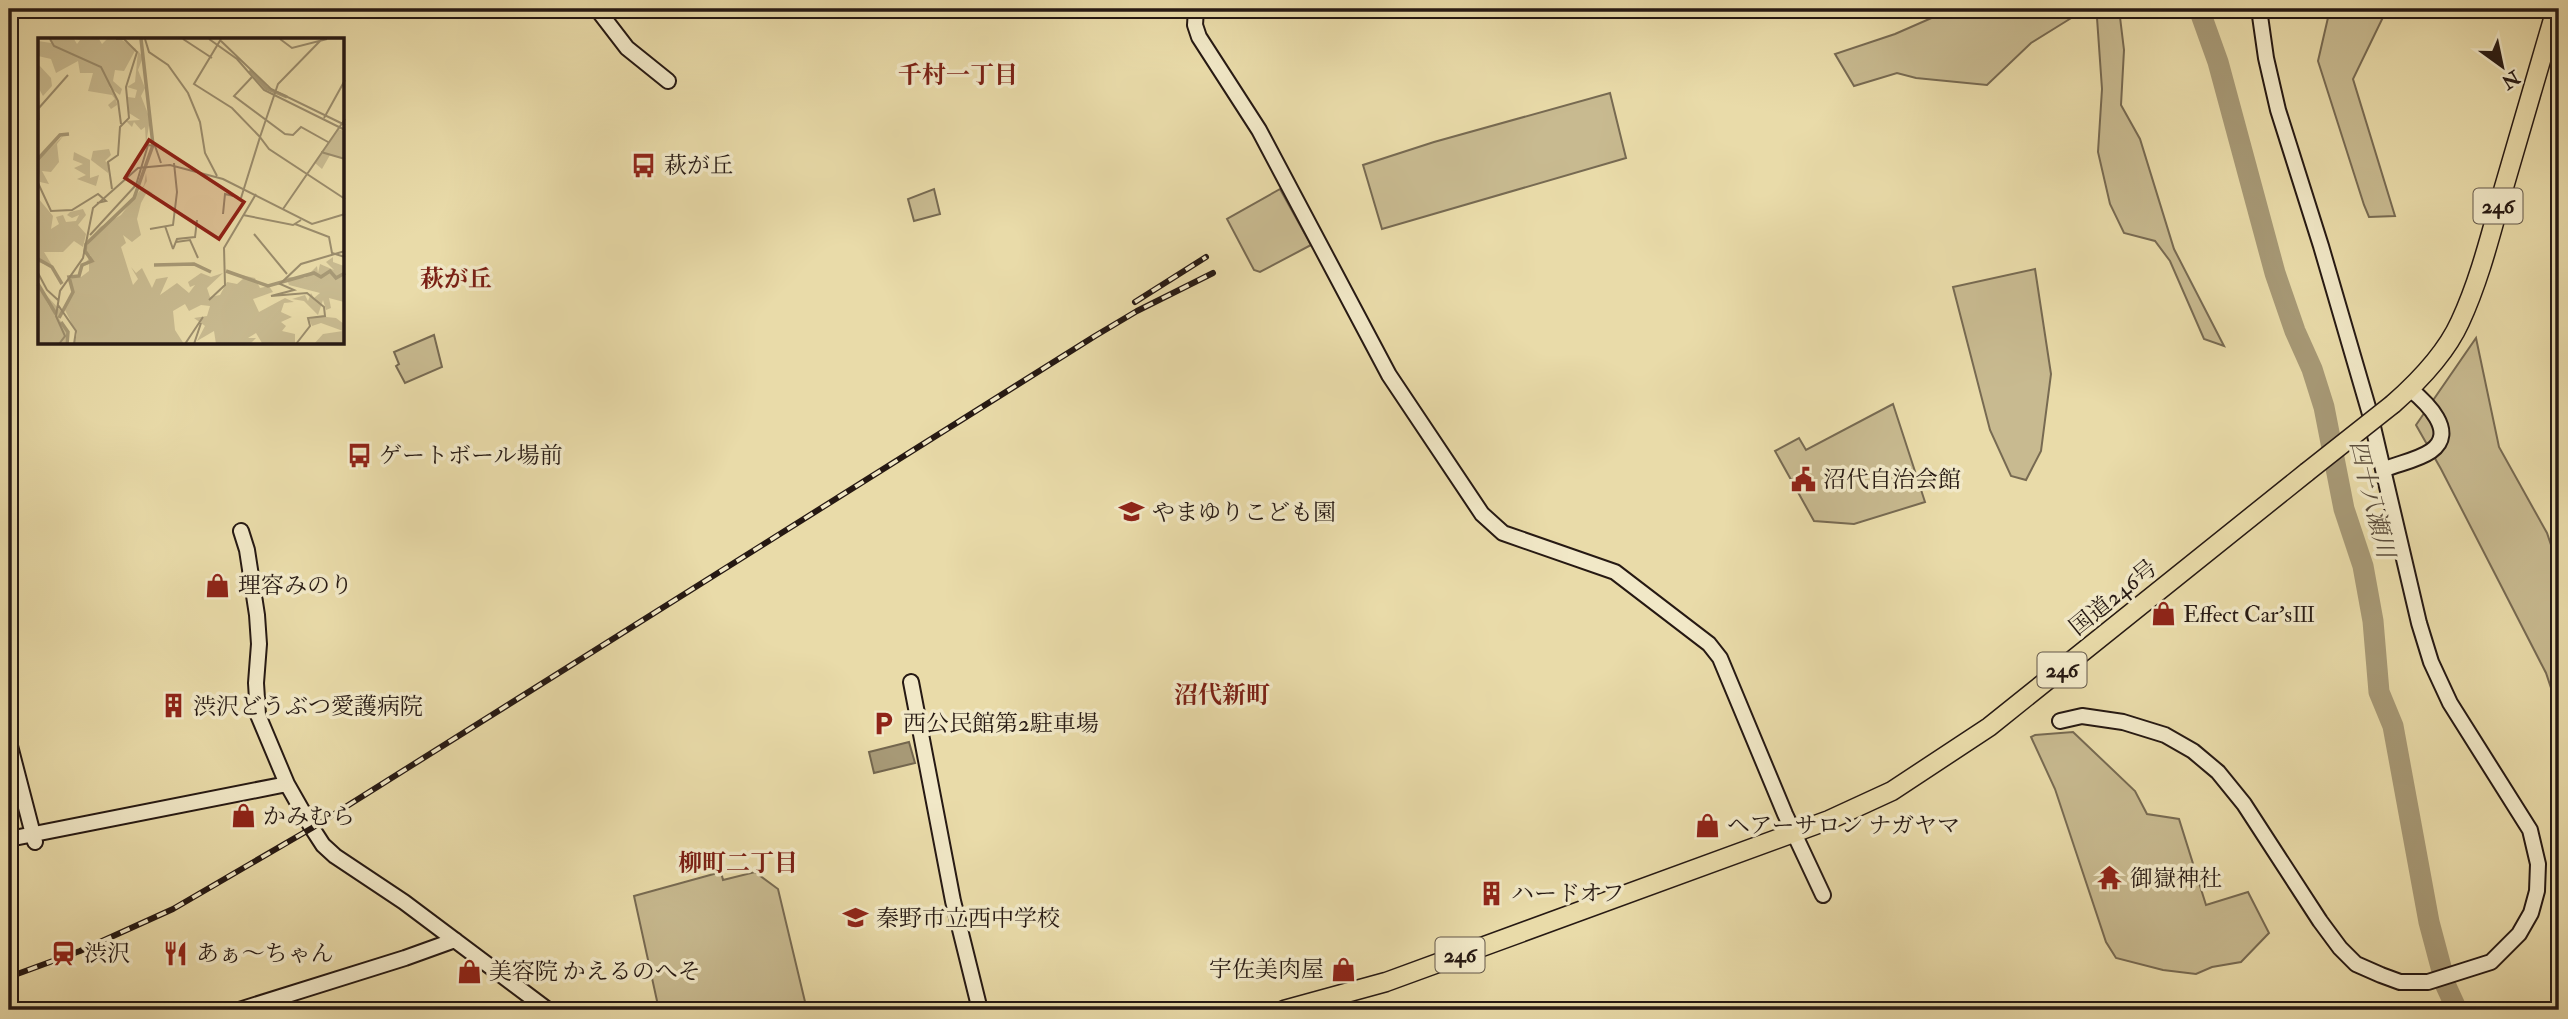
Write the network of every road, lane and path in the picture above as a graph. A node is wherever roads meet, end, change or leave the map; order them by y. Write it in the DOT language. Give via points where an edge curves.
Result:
graph roads {
  1 [pos="597,9"];
  2 [pos="1196,9"];
  3 [pos="2259,9"];
  4 [pos="2556,9"];
  5 [pos="668,80"];
  6 [pos="2410,389"];
  7 [pos="2385,468"];
  8 [pos="241,531"];
  9 [pos="911,682"];
  10 [pos="2060,721"];
  11 [pos="9,742"];
  12 [pos="287,784"];
  13 [pos="1793,832"];
  14 [pos="34,838"];
  15 [pos="9,839"];
  16 [pos="1823,895"];
  17 [pos="455,940"];
  18 [pos="239,1010"];
  19 [pos="548,1010"];
  20 [pos="980,1010"];
  21 [pos="1284,1010"];
  1 -- 5 [label="street" via="627,48"];
  2 -- 13 [label="street" via="1199,37 1259,130 1389,375 1482,514 1503,533 1615,572 1709,644 1725,668"];
  3 -- 7 [label="street" via="2278,110"];
  4 -- 6 [label="highway, 国道246号 / 246" via="2460,323"];
  6 -- 7 [label="street" via="2442,425 2442,436 2434,449"];
  6 -- 13 [label="highway, 国道246号 / 246, bridge" via="1989,727 1892,791"];
  7 -- 10 [label="street" via="2418,623 2431,662 2467,733 2530,830 2536,849 2537,891 2531,913 2519,934 2490,962 2428,982 2400,982 2356,964 2340,948 2244,804 2193,751 2165,735 2105,718 2082,716"];
  8 -- 12 [label="street" via="257,615 258,715"];
  9 -- 20 [label="street" via="953,901"];
  11 -- 14 [label="street"];
  12 -- 14 [label="street"];
  12 -- 17 [label="street" via="323,845"];
  13 -- 16 [label="street"];
  13 -- 21 [label="highway, 国道246号 / 246" via="1386,982"];
  14 -- 15 [label="street"];
  17 -- 18 [label="street"];
  17 -- 19 [label="street"];
}
